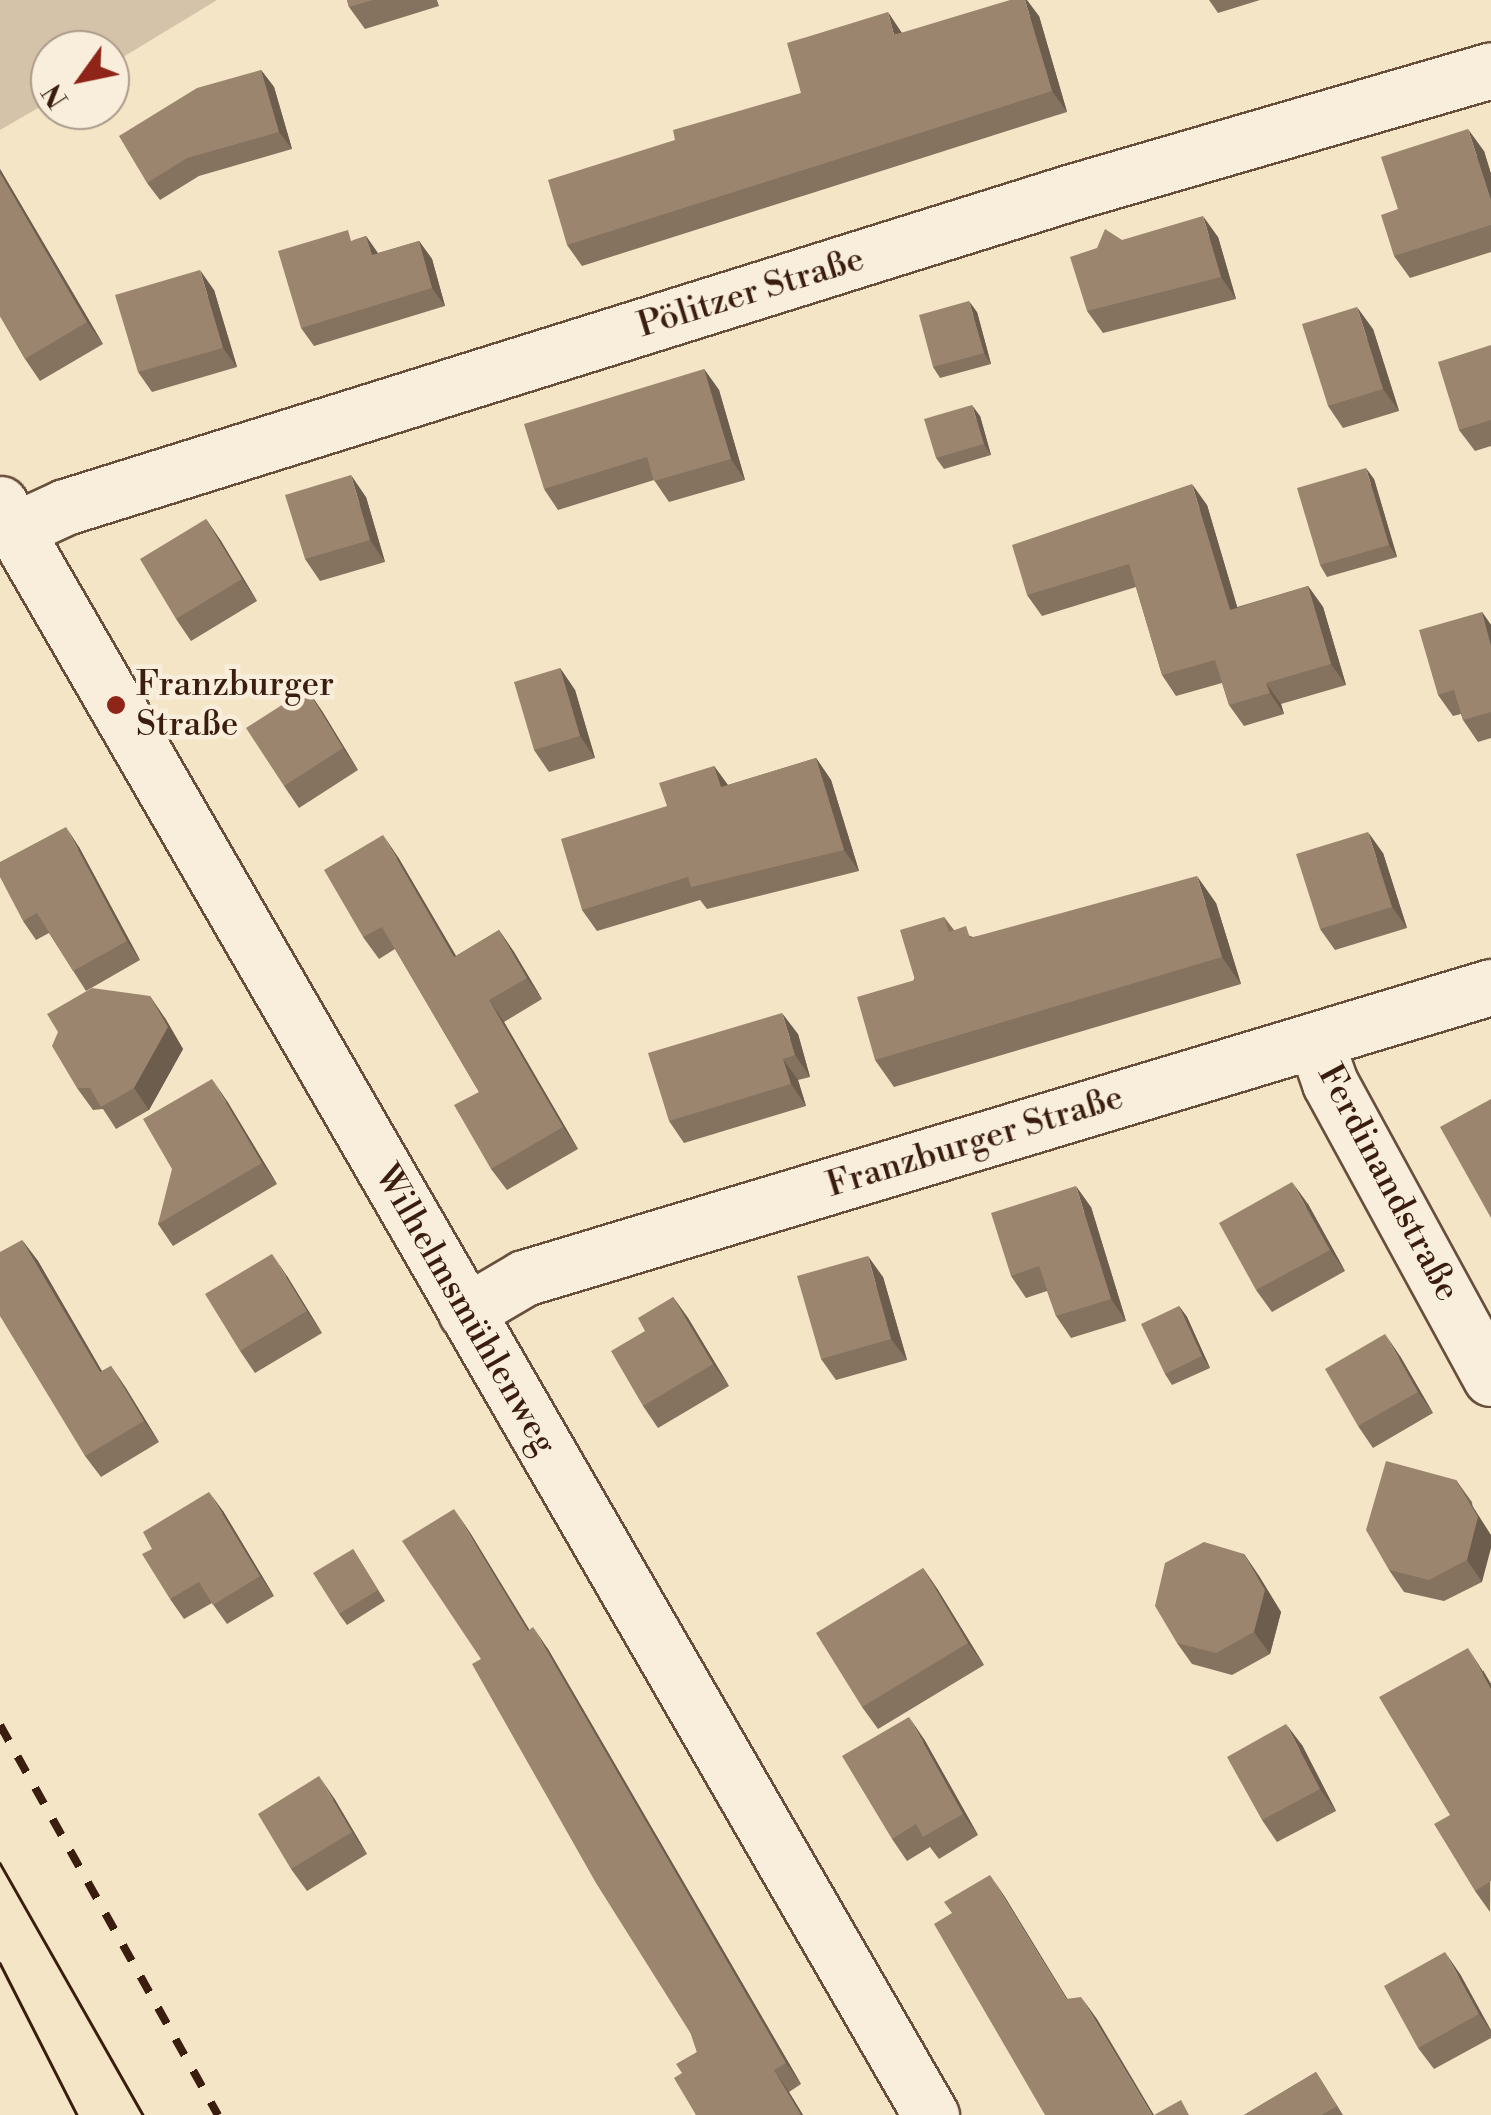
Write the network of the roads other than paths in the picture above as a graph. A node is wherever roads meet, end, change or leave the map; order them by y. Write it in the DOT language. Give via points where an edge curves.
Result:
graph roads {
  1 [pos="1491,70"];
  2 [pos="8,517"];
  3 [pos="1491,988"];
  4 [pos="1315,1040"];
  5 [pos="466,1312"];
  6 [pos="1491,1378"];
  7 [pos="931,2115"];
  1 -- 2 [label="street, Pölitzer Straße" via="1015,210 65,507"];
  2 -- 5 [label="street, Wilhelmsmühlenweg"];
  3 -- 4 [label="street, Franzburger Straße"];
  4 -- 5 [label="street, Franzburger Straße" via="524,1278"];
  4 -- 6 [label="street, Ferdinandstraße" via="1330,1083"];
  5 -- 7 [label="street, Wilhelmsmühlenweg"];
}
